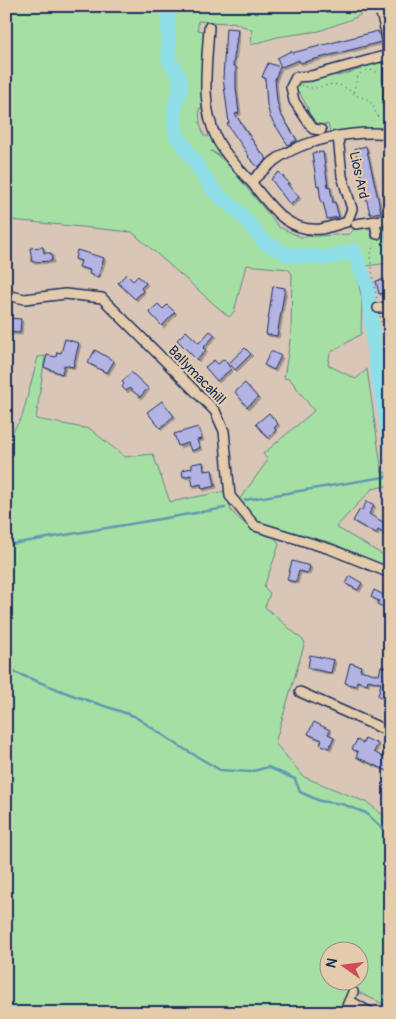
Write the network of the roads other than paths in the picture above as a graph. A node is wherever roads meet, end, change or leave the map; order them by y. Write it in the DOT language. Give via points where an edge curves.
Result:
graph roads {
  1 [pos="379,6"];
  2 [pos="209,27"];
  3 [pos="384,56"];
  4 [pos="321,130"];
  5 [pos="389,131"];
  6 [pos="338,136"];
  7 [pos="251,182"];
  8 [pos="390,219"];
  9 [pos="375,222"];
  10 [pos="356,224"];
  11 [pos="377,234"];
  12 [pos="6,295"];
  13 [pos="390,307"];
  14 [pos="378,308"];
  15 [pos="390,573"];
  16 [pos="300,692"];
  17 [pos="390,732"];
  18 [pos="344,1013"];
  19 [pos="371,1013"];
  1 -- 3 [label="street" via="386,32"];
  2 -- 7 [label="street, Lios Ard" via="206,71 210,122 218,141"];
  3 -- 4 [label="street" via="296,77 291,87 294,101 313,129"];
  3 -- 5 [label="street"];
  5 -- 6 [label="street, Lios Ard"];
  6 -- 7 [label="street, Lios Ard" via="304,145 275,160"];
  6 -- 7 [label="street, Lios Ard" via="342,176 352,209 347,222 320,229 301,228 281,218"];
  8 -- 9 [label="street"];
  9 -- 10 [label="street"];
  9 -- 11 [label="street"];
  12 -- 15 [label="street, Ballymacahill" via="24,299 65,294 102,298 215,411 224,431 230,496 255,526 330,549"];
  13 -- 14 [label="street"];
  16 -- 17 [label="street"];
  18 -- 19 [label="street" via="352,996"];
}
